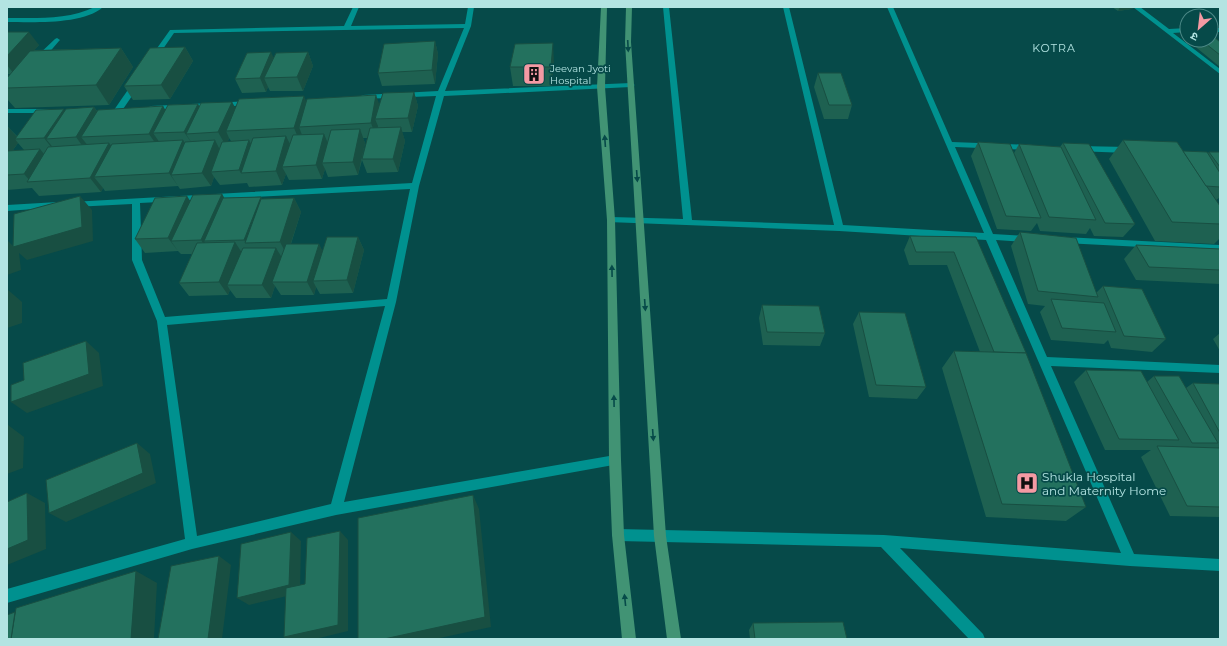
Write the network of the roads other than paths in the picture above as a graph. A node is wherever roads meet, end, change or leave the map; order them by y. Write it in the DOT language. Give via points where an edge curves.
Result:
graph roads {
  1 [pos="100,7"];
  2 [pos="356,7"];
  3 [pos="471,7"];
  4 [pos="604,7"];
  5 [pos="629,7"];
  6 [pos="666,7"];
  7 [pos="786,7"];
  8 [pos="890,7"];
  9 [pos="1136,7"];
  10 [pos="7,20"];
  11 [pos="468,26"];
  12 [pos="347,28"];
  13 [pos="1179,30"];
  14 [pos="1167,31"];
  15 [pos="57,40"];
  16 [pos="35,63"];
  17 [pos="150,64"];
  18 [pos="1220,72"];
  19 [pos="141,77"];
  20 [pos="631,85"];
  21 [pos="601,87"];
  22 [pos="441,92"];
  23 [pos="355,97"];
  24 [pos="260,102"];
  25 [pos="142,109"];
  26 [pos="118,110"];
  27 [pos="7,111"];
  28 [pos="55,111"];
  29 [pos="949,144"];
  30 [pos="1037,147"];
  31 [pos="1069,148"];
  32 [pos="1140,151"];
  33 [pos="415,186"];
  34 [pos="136,201"];
  35 [pos="7,208"];
  36 [pos="611,220"];
  37 [pos="640,221"];
  38 [pos="688,223"];
  39 [pos="839,228"];
  40 [pos="989,237"];
  41 [pos="1037,239"];
  42 [pos="1053,240"];
  43 [pos="1220,248"];
  44 [pos="391,302"];
  45 [pos="162,321"];
  46 [pos="1043,360"];
  47 [pos="1220,369"];
  48 [pos="615,460"];
  49 [pos="336,509"];
  50 [pos="618,535"];
  51 [pos="660,536"];
  52 [pos="884,541"];
  53 [pos="192,544"];
  54 [pos="1130,560"];
  55 [pos="1220,565"];
  56 [pos="7,596"];
  57 [pos="629,639"];
  58 [pos="674,639"];
  59 [pos="978,639"];
  1 -- 10 [label="street" via="68,19"];
  2 -- 12 [label="street"];
  3 -- 11 [label="street"];
  4 -- 21 [label="street"];
  5 -- 20 [label="street, one-way"];
  6 -- 38 [label="street"];
  7 -- 39 [label="street"];
  8 -- 29 [label="street"];
  9 -- 14 [label="street"];
  11 -- 12 [label="street"];
  11 -- 22 [label="street"];
  12 -- 17 [label="street" via="172,31"];
  13 -- 14 [label="street"];
  14 -- 18 [label="street"];
  15 -- 16 [label="street"];
  19 -- 26 [label="street"];
  20 -- 21 [label="street"];
  20 -- 37 [label="street, one-way"];
  21 -- 22 [label="street"];
  36 -- 21 [label="street, one-way"];
  22 -- 23 [label="street"];
  22 -- 33 [label="street"];
  24 -- 25 [label="street"];
  27 -- 28 [label="street"];
  29 -- 30 [label="street"];
  29 -- 40 [label="street"];
  31 -- 32 [label="street"];
  33 -- 34 [label="street"];
  33 -- 44 [label="street"];
  34 -- 35 [label="street"];
  34 -- 45 [label="street" via="136,260"];
  36 -- 37 [label="street"];
  48 -- 36 [label="street, one-way"];
  37 -- 38 [label="street"];
  37 -- 51 [label="street, one-way"];
  38 -- 39 [label="street"];
  39 -- 40 [label="street"];
  40 -- 41 [label="street"];
  40 -- 46 [label="street"];
  42 -- 43 [label="street"];
  44 -- 45 [label="street"];
  44 -- 49 [label="street"];
  45 -- 53 [label="street"];
  46 -- 47 [label="street"];
  46 -- 54 [label="street"];
  48 -- 49 [label="street"];
  48 -- 50 [label="street"];
  49 -- 53 [label="street"];
  50 -- 51 [label="street"];
  57 -- 50 [label="street, one-way"];
  51 -- 52 [label="street"];
  51 -- 58 [label="street"];
  52 -- 54 [label="street"];
  52 -- 59 [label="street"];
  53 -- 56 [label="street"];
  54 -- 55 [label="street"];
}
